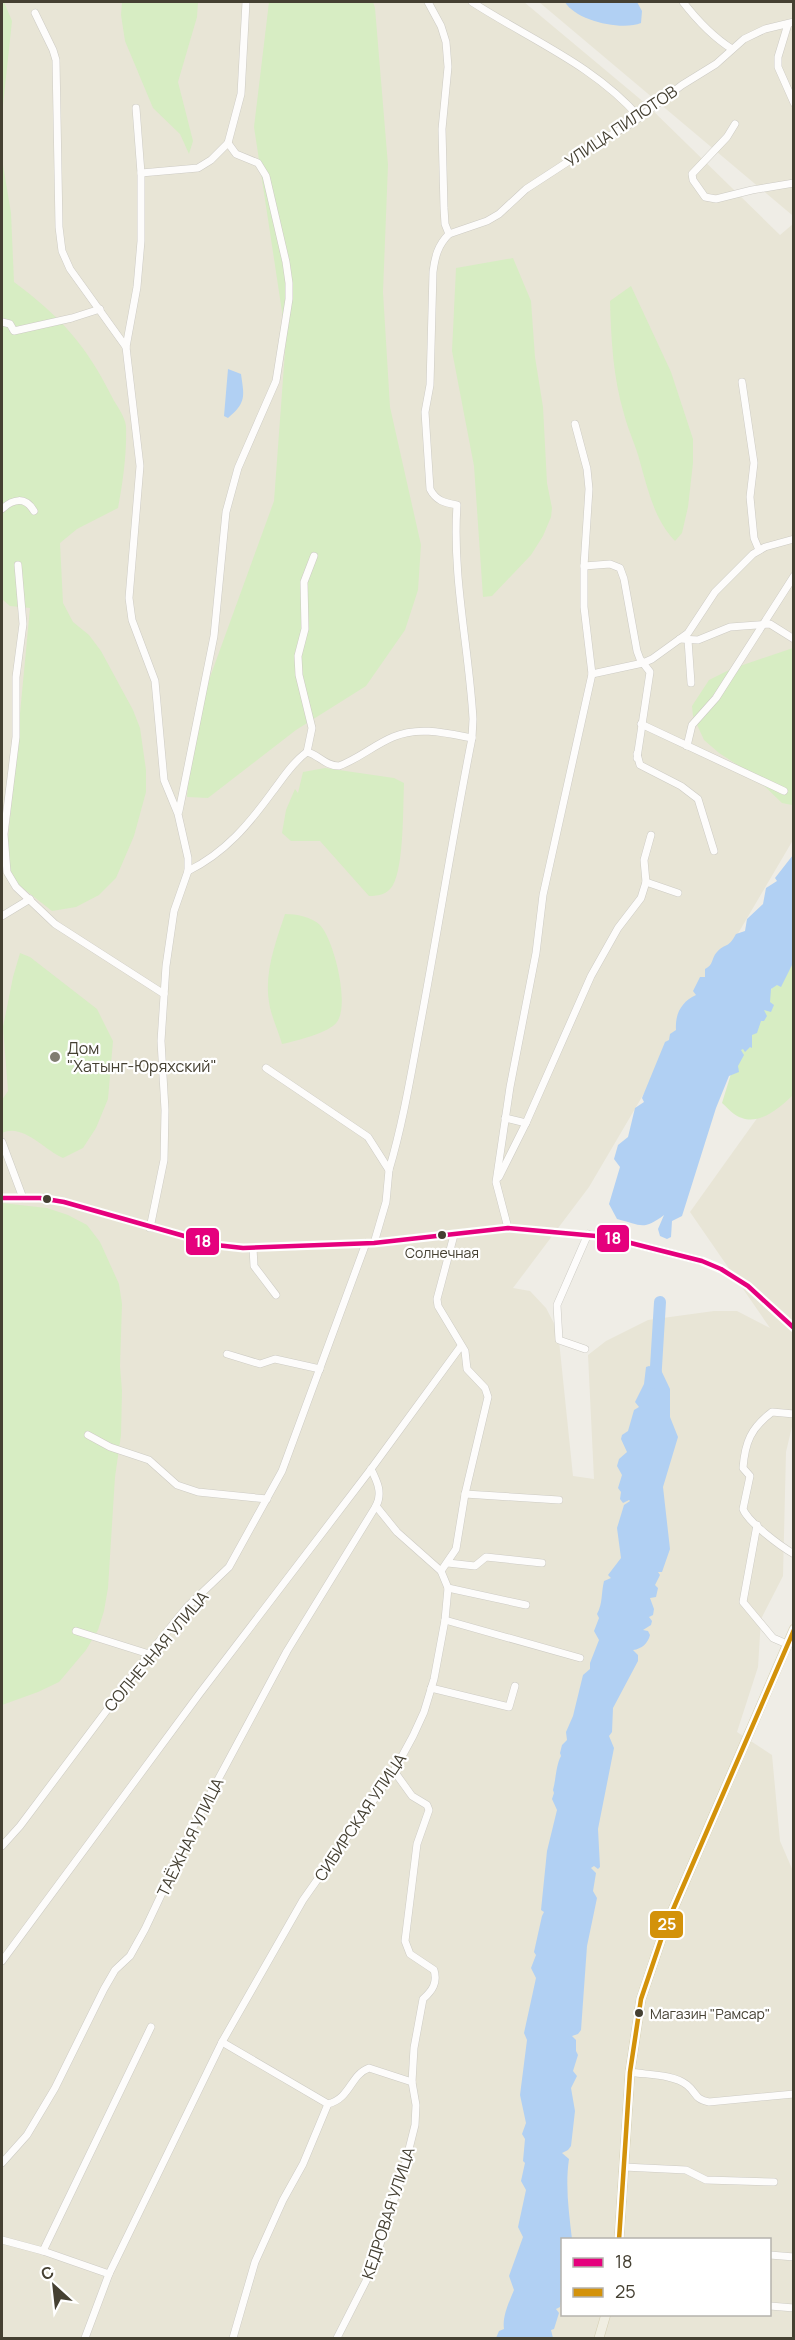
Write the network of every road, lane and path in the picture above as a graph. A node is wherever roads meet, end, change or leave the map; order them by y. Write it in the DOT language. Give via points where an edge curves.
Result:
graph roads {
  1 [pos="246,2"];
  2 [pos="428,2"];
  3 [pos="472,2"];
  4 [pos="684,2"];
  5 [pos="35,13"];
  6 [pos="791,23"];
  7 [pos="732,49"];
  8 [pos="794,103"];
  9 [pos="136,108"];
  10 [pos="639,117"];
  11 [pos="735,124"];
  12 [pos="228,143"];
  13 [pos="141,173"];
  14 [pos="794,183"];
  15 [pos="449,234"];
  16 [pos="100,309"];
  17 [pos="2,322"];
  18 [pos="126,347"];
  19 [pos="742,382"];
  20 [pos="575,424"];
  21 [pos="2,509"];
  22 [pos="34,511"];
  23 [pos="794,539"];
  24 [pos="759,550"];
  25 [pos="314,556"];
  26 [pos="18,565"];
  27 [pos="584,566"];
  28 [pos="794,576"];
  29 [pos="763,625"];
  30 [pos="680,639"];
  31 [pos="794,639"];
  32 [pos="688,640"];
  33 [pos="643,663"];
  34 [pos="592,674"];
  35 [pos="691,683"];
  36 [pos="640,724"];
  37 [pos="472,738"];
  38 [pos="687,746"];
  39 [pos="307,752"];
  40 [pos="784,791"];
  41 [pos="178,814"];
  42 [pos="651,835"];
  43 [pos="714,851"];
  44 [pos="188,871"];
  45 [pos="646,882"];
  46 [pos="678,893"];
  47 [pos="30,899"];
  48 [pos="2,916"];
  49 [pos="164,994"];
  50 [pos="266,1068"];
  51 [pos="505,1118"];
  52 [pos="526,1123"];
  53 [pos="2,1142"];
  54 [pos="389,1170"];
  55 [pos="496,1182"];
  56 [pos="2,1198"];
  57 [pos="23,1198"];
  58 [pos="150,1228"];
  59 [pos="508,1228"];
  60 [pos="588,1234"];
  61 [pos="454,1235"];
  62 [pos="370,1243"];
  63 [pos="253,1248"];
  64 [pos="276,1295"];
  65 [pos="792,1324"];
  66 [pos="461,1346"];
  67 [pos="585,1349"];
  68 [pos="227,1354"];
  69 [pos="320,1370"];
  70 [pos="794,1414"];
  71 [pos="88,1436"];
  72 [pos="371,1468"];
  73 [pos="465,1494"];
  74 [pos="267,1498"];
  75 [pos="559,1500"];
  76 [pos="376,1506"];
  77 [pos="757,1525"];
  78 [pos="794,1554"];
  79 [pos="448,1563"];
  80 [pos="542,1563"];
  81 [pos="441,1570"];
  82 [pos="447,1588"];
  83 [pos="526,1605"];
  84 [pos="445,1620"];
  85 [pos="794,1629"];
  86 [pos="76,1631"];
  87 [pos="787,1644"];
  88 [pos="149,1654"];
  89 [pos="580,1658"];
  90 [pos="515,1686"];
  91 [pos="431,1688"];
  92 [pos="394,1771"];
  93 [pos="2,1846"];
  94 [pos="2,1961"];
  95 [pos="151,2027"];
  96 [pos="222,2042"];
  97 [pos="630,2072"];
  98 [pos="412,2082"];
  99 [pos="794,2094"];
  100 [pos="328,2104"];
  101 [pos="2,2163"];
  102 [pos="624,2167"];
  103 [pos="774,2182"];
  104 [pos="619,2238"];
  105 [pos="2,2240"];
  106 [pos="43,2251"];
  107 [pos="771,2255"];
  108 [pos="794,2257"];
  109 [pos="109,2274"];
  110 [pos="771,2306"];
  111 [pos="794,2308"];
  112 [pos="605,2316"];
  113 [pos="85,2338"];
  114 [pos="233,2338"];
  115 [pos="336,2338"];
  116 [pos="599,2338"];
  1 -- 12 [label="street" via="240,94"];
  2 -- 15 [label="street" via="441,26 447,59 442,129 445,225"];
  3 -- 10 [label="street" via="593,74"];
  4 -- 7 [label="street" via="720,42"];
  5 -- 16 [label="street" via="56,60 62,251 70,269"];
  6 -- 7 [label="street, УЛИЦА ПИЛОТОВ" via="755,33"];
  6 -- 8 [label="street" via="778,67"];
  7 -- 10 [label="street, УЛИЦА ПИЛОТОВ"];
  9 -- 13 [label="street"];
  10 -- 15 [label="street, УЛИЦА ПИЛОТОВ" via="526,189 499,214"];
  11 -- 14 [label="street" via="727,138 692,174 705,197 716,199"];
  12 -- 13 [label="street" via="198,168"];
  12 -- 41 [label="street" via="236,154 258,163 266,176 286,262 288,298 276,381 238,468 226,512 214,636"];
  13 -- 18 [label="street" via="140,264"];
  15 -- 37 [label="street, СОЛНЕЧНАЯ УЛИЦА" via="435,255 430,385 425,412 430,489 434,498 457,505 456,542 472,698"];
  16 -- 17 [label="street" via="14,331 10,324"];
  16 -- 18 [label="street"];
  18 -- 41 [label="street" via="140,466 130,608 155,681 161,766"];
  19 -- 24 [label="street" via="754,463 750,497"];
  20 -- 27 [label="street" via="589,489"];
  21 -- 22 [label="street" via="18,500"];
  23 -- 24 [label="street"];
  24 -- 30 [label="street" via="726,580"];
  25 -- 39 [label="street" via="304,582 305,629 298,656 312,728"];
  26 -- 47 [label="street" via="22,642 4,849 11,881"];
  27 -- 33 [label="street" via="610,564 620,568 637,651"];
  27 -- 34 [label="street" via="584,607"];
  28 -- 29 [label="street"];
  29 -- 31 [label="street" via="770,624"];
  29 -- 32 [label="street" via="730,627"];
  29 -- 38 [label="street" via="716,698 692,725"];
  30 -- 32 [label="street"];
  30 -- 33 [label="street"];
  32 -- 35 [label="street"];
  33 -- 34 [label="street"];
  33 -- 36 [label="street" via="650,672"];
  34 -- 51 [label="street" via="543,895"];
  36 -- 38 [label="street"];
  36 -- 43 [label="street" via="640,765 698,799"];
  37 -- 39 [label="street" via="420,730 405,733 339,766"];
  37 -- 54 [label="street, СОЛНЕЧНАЯ УЛИЦА" via="401,1128"];
  38 -- 40 [label="street"];
  39 -- 44 [label="street" via="231,842"];
  41 -- 44 [label="street"];
  42 -- 45 [label="street" via="644,860"];
  44 -- 49 [label="street" via="174,911"];
  45 -- 46 [label="street"];
  45 -- 52 [label="street" via="591,976"];
  47 -- 48 [label="street"];
  47 -- 49 [label="street" via="69,934"];
  49 -- 58 [label="street" via="164,1160"];
  50 -- 54 [label="street" via="368,1137"];
  51 -- 52 [label="street"];
  51 -- 55 [label="street"];
  52 -- 55 [label="street"];
  53 -- 57 [label="street"];
  54 -- 62 [label="street, СОЛНЕЧНАЯ УЛИЦА" via="386,1203"];
  55 -- 59 [label="street"];
  56 -- 57 [label="street"];
  57 -- 58 [label="street" via="64,1202"];
  58 -- 63 [label="street" via="216,1245"];
  59 -- 60 [label="street"];
  59 -- 61 [label="street"];
  60 -- 65 [label="street" via="721,1269 748,1286"];
  60 -- 67 [label="street" via="557,1305 559,1340"];
  61 -- 62 [label="street"];
  61 -- 66 [label="street" via="437,1299 441,1315"];
  62 -- 63 [label="street"];
  62 -- 69 [label="street, СОЛНЕЧНАЯ УЛИЦА"];
  63 -- 64 [label="street" via="254,1266"];
  66 -- 72 [label="street"];
  66 -- 73 [label="street" via="467,1369 488,1397"];
  68 -- 69 [label="street" via="260,1364 275,1359"];
  69 -- 74 [label="street, СОЛНЕЧНАЯ УЛИЦА" via="282,1471"];
  70 -- 77 [label="street" via="772,1412 757,1424 744,1449 743,1468 750,1476 743,1509"];
  71 -- 74 [label="street" via="149,1460 187,1489"];
  72 -- 76 [label="street" via="380,1499"];
  72 -- 94 [label="street"];
  73 -- 75 [label="street"];
  73 -- 79 [label="street" via="456,1549"];
  74 -- 88 [label="street, СОЛНЕЧНАЯ УЛИЦА" via="229,1567 188,1607"];
  76 -- 81 [label="street" via="397,1532"];
  76 -- 101 [label="street, ТАЁЖНАЯ УЛИЦА" via="286,1651 198,1817 145,1929 104,1989 55,2088 27,2135"];
  77 -- 78 [label="street"];
  77 -- 87 [label="street" via="743,1602 773,1638"];
  79 -- 80 [label="street" via="475,1566 486,1557"];
  79 -- 81 [label="street"];
  81 -- 82 [label="street, СИБИРСКАЯ УЛИЦА"];
  82 -- 83 [label="street"];
  82 -- 84 [label="street, СИБИРСКАЯ УЛИЦА"];
  84 -- 89 [label="street"];
  84 -- 91 [label="street, СИБИРСКАЯ УЛИЦА"];
  85 -- 87 [label="main road"];
  86 -- 88 [label="street"];
  87 -- 97 [label="main road" via="650,1968 635,2028"];
  88 -- 93 [label="street, СОЛНЕЧНАЯ УЛИЦА"];
  90 -- 91 [label="street" via="509,1707"];
  91 -- 92 [label="street, СИБИРСКАЯ УЛИЦА" via="424,1712"];
  92 -- 96 [label="street, СИБИРСКАЯ УЛИЦА" via="303,1900"];
  92 -- 98 [label="street, КЕДРОВАЯ УЛИЦА" via="412,1796 429,1810 417,1844 405,1941 410,1954 434,1970 436,1982 423,1999"];
  95 -- 106 [label="street"];
  96 -- 100 [label="street"];
  96 -- 109 [label="street, СИБИРСКАЯ УЛИЦА"];
  97 -- 99 [label="street" via="679,2081 699,2100 709,2102"];
  97 -- 102 [label="main road"];
  98 -- 100 [label="street" via="369,2068 340,2101"];
  98 -- 115 [label="street, КЕДРОВАЯ УЛИЦА" via="415,2125 405,2165 376,2257"];
  100 -- 114 [label="street" via="255,2262"];
  102 -- 103 [label="street" via="686,2170 706,2180"];
  102 -- 104 [label="main road"];
  105 -- 106 [label="street"];
  106 -- 109 [label="street"];
  107 -- 108 [label="street"];
  109 -- 113 [label="street, СИБИРСКАЯ УЛИЦА"];
  110 -- 111 [label="street"];
  112 -- 116 [label="main road"];
}
